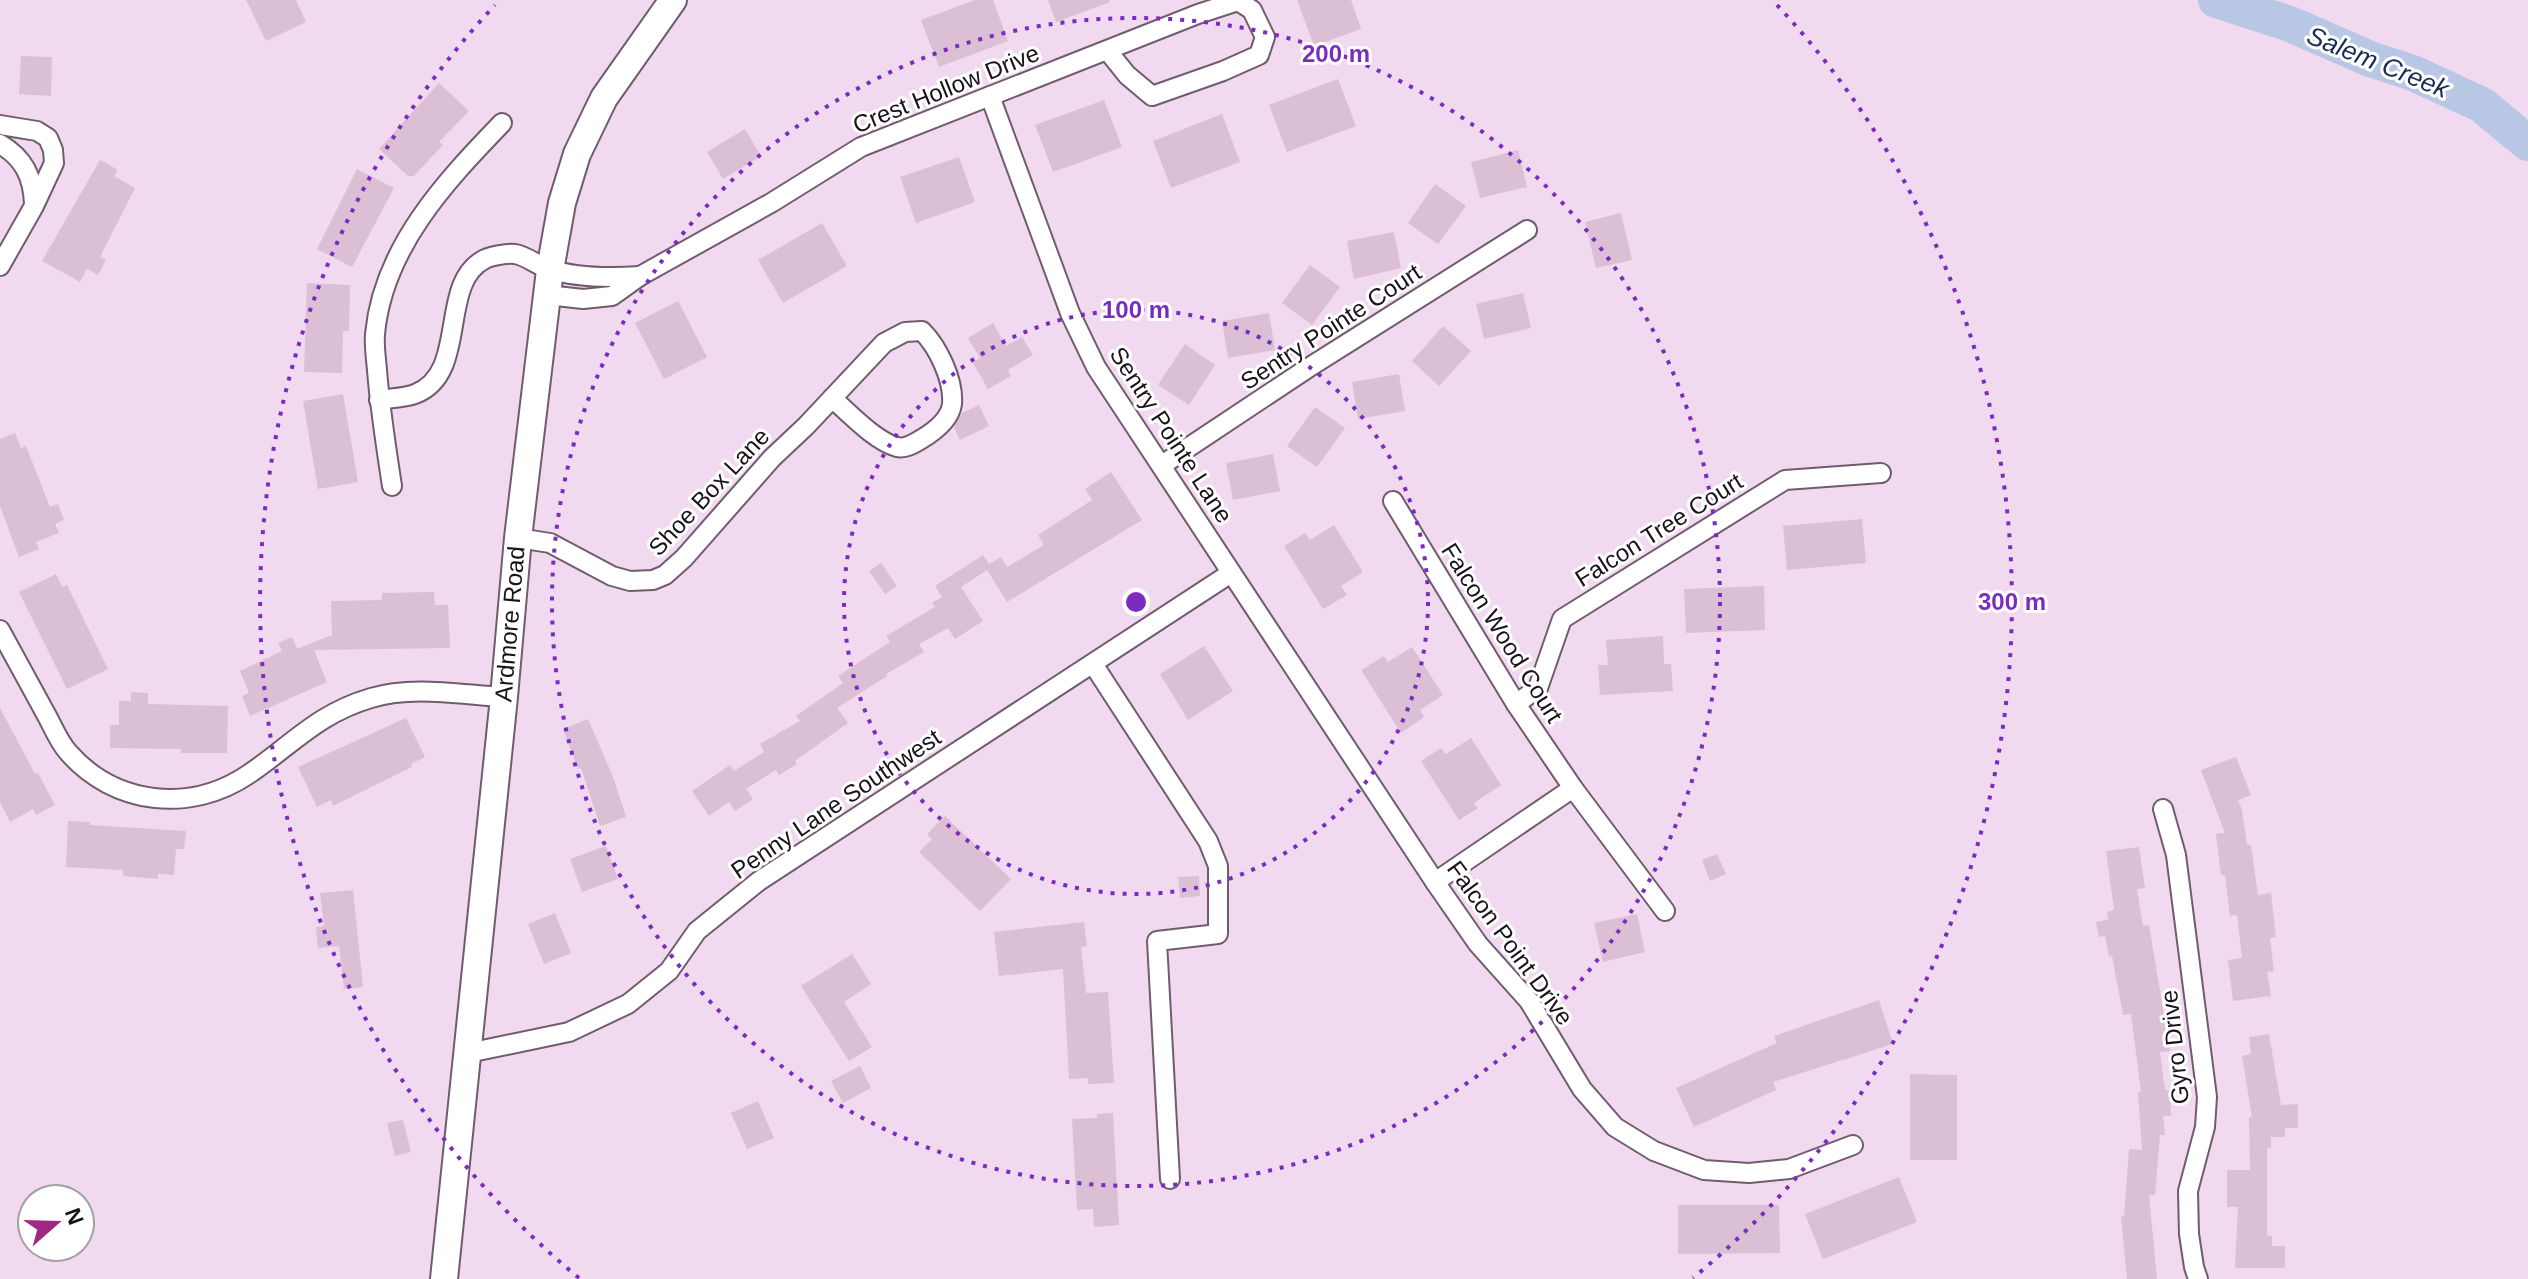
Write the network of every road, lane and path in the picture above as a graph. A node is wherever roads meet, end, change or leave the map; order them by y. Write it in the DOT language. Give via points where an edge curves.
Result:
graph roads {
  1 [pos="673,0"];
  2 [pos="1107,50"];
  3 [pos="990,96"];
  4 [pos="502,123"];
  5 [pos="0,125"];
  6 [pos="0,144"];
  7 [pos="34,206"];
  8 [pos="1527,230"];
  9 [pos="0,266"];
  10 [pos="548,282"];
  11 [pos="832,398"];
  12 [pos="379,400"];
  13 [pos="1162,465"];
  14 [pos="1881,473"];
  15 [pos="392,486"];
  16 [pos="1393,501"];
  17 [pos="518,538"];
  18 [pos="1231,573"];
  19 [pos="0,630"];
  20 [pos="1093,664"];
  21 [pos="504,697"];
  22 [pos="1516,704"];
  23 [pos="1573,788"];
  24 [pos="2163,809"];
  25 [pos="1435,882"];
  26 [pos="1665,911"];
  27 [pos="468,1053"];
  28 [pos="1853,1145"];
  29 [pos="1170,1179"];
  30 [pos="444,1279"];
  31 [pos="2198,1279"];
  1 -- 10 [label="street, Ardmore Road" via="604,98 577,154"];
  2 -- 2 [label="street, Crest Hollow Drive" via="1238,1 1252,10 1265,37 1259,55 1152,96"];
  2 -- 3 [label="street, Crest Hollow Drive"];
  3 -- 10 [label="street, Crest Hollow Drive" via="861,147 612,296 583,299"];
  3 -- 13 [label="street, Sentry Pointe Lane" via="1070,313 1096,367"];
  4 -- 12 [label="street" via="425,211 382,292 375,336"];
  5 -- 7 [label="street" via="48,138 54,163"];
  6 -- 7 [label="street" via="30,175"];
  7 -- 9 [label="street"];
  8 -- 13 [label="street, Sentry Pointe Court"];
  10 -- 12 [label="street, Crest Hollow Drive" via="515,254 486,259 470,271 459,294 454,329 434,383 414,395"];
  10 -- 17 [label="street, Ardmore Road"];
  11 -- 11 [label="street, Shoe Box Lane" via="884,343 905,332 922,331 942,360 952,405 930,434 899,448 880,439"];
  11 -- 17 [label="street, Shoe Box Lane" via="665,575 630,581 550,543"];
  12 -- 15 [label="street"];
  13 -- 18 [label="street, Sentry Pointe Lane"];
  14 -- 22 [label="street, Falcon Tree Court" via="1785,480 1562,619 1538,688"];
  16 -- 22 [label="street, Falcon Wood Court"];
  17 -- 21 [label="street, Ardmore Road"];
  18 -- 20 [label="street, Penny Lane Southwest"];
  18 -- 25 [label="street, Falcon Point Drive"];
  19 -- 21 [label="street" via="66,750 90,774 119,790 164,801 206,794 247,775 329,714 373,697 411,691"];
  20 -- 27 [label="street, Penny Lane Southwest" via="759,881 697,931 669,971 628,1004 569,1032"];
  20 -- 29 [label="street" via="1208,841 1218,866 1218,934 1157,941"];
  21 -- 27 [label="street, Ardmore Road"];
  22 -- 23 [label="street, Falcon Wood Court"];
  23 -- 25 [label="street"];
  23 -- 26 [label="street, Falcon Wood Court"];
  24 -- 31 [label="street, Gyro Drive" via="2176,855 2207,1097 2188,1191"];
  25 -- 28 [label="street, Falcon Point Drive" via="1478,944 1529,1001 1582,1089 1615,1127 1654,1151 1704,1170 1789,1169"];
  27 -- 30 [label="street, Ardmore Road"];
}
